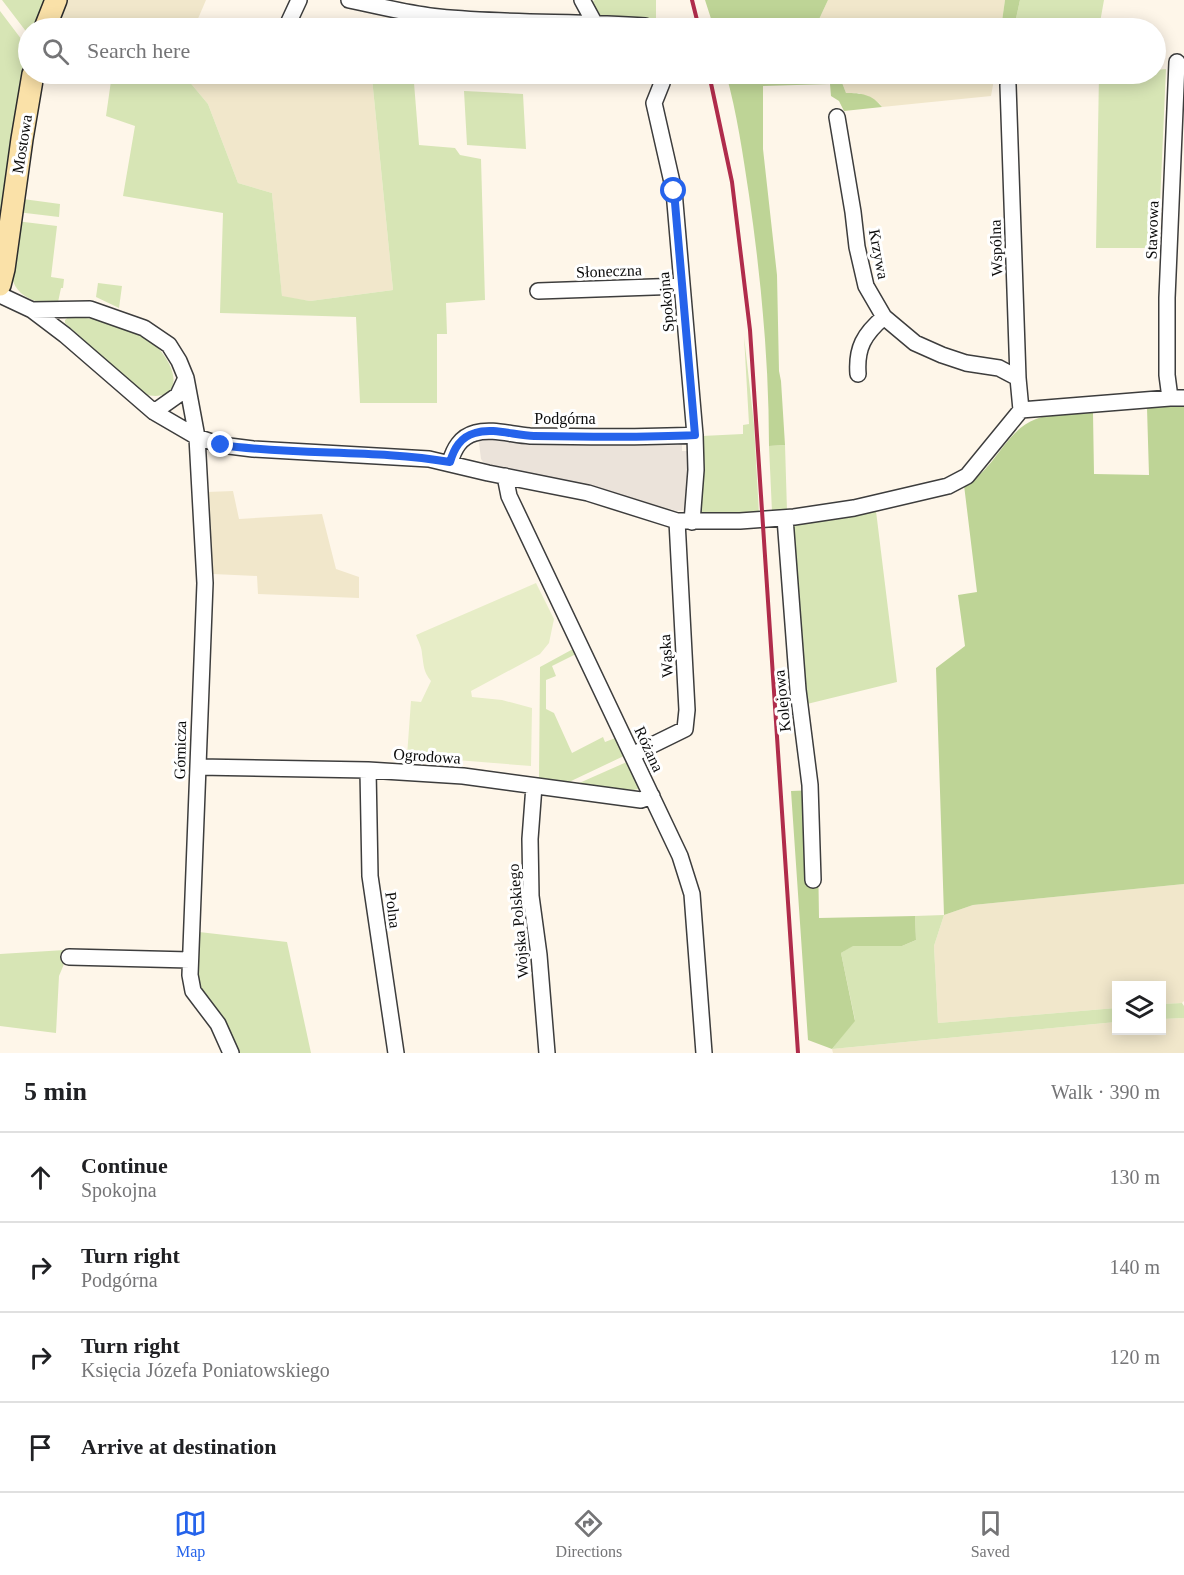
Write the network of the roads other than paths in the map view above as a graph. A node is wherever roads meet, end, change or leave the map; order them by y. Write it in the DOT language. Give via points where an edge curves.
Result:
graph roads {
  1 [pos="56,0"];
  2 [pos="299,0"];
  3 [pos="349,0"];
  4 [pos="582,0"];
  5 [pos="49,18"];
  6 [pos="291,18"];
  7 [pos="455,18"];
  8 [pos="592,18"];
  9 [pos="1177,62"];
  10 [pos="31,84"];
  11 [pos="659,84"];
  12 [pos="1008,85"];
  13 [pos="837,117"];
  14 [pos="1178,196"];
  15 [pos="0,285"];
  16 [pos="682,286"];
  17 [pos="538,291"];
  18 [pos="0,295"];
  19 [pos="32,310"];
  20 [pos="884,317"];
  21 [pos="858,374"];
  22 [pos="186,378"];
  23 [pos="1018,378"];
  24 [pos="1177,398"];
  25 [pos="1021,410"];
  26 [pos="154,412"];
  27 [pos="695,435"];
  28 [pos="197,437"];
  29 [pos="450,462"];
  30 [pos="506,476"];
  31 [pos="785,518"];
  32 [pos="685,521"];
  33 [pos="632,756"];
  34 [pos="198,767"];
  35 [pos="368,770"];
  36 [pos="534,786"];
  37 [pos="652,796"];
  38 [pos="813,880"];
  39 [pos="69,957"];
  40 [pos="190,960"];
  41 [pos="231,1053"];
  42 [pos="396,1053"];
  43 [pos="547,1053"];
  44 [pos="704,1053"];
  1 -- 5 [label="street"];
  2 -- 6 [label="street"];
  3 -- 7 [label="street"];
  4 -- 8 [label="street"];
  9 -- 14 [label="street, Stawowa"];
  10 -- 15 [label="street, Mostowa"];
  11 -- 16 [label="street, Spokojna" via="654,103 674,191"];
  12 -- 23 [label="street, Wspólna"];
  13 -- 20 [label="street, Krzywa" via="866,286"];
  14 -- 24 [label="street, Stawowa" via="1167,331 1167,375"];
  16 -- 17 [label="street, Słoneczna"];
  16 -- 27 [label="street, Spokojna"];
  18 -- 19 [label="street"];
  19 -- 22 [label="street, Górnicza" via="90,309 144,328 169,345"];
  19 -- 26 [label="street"];
  20 -- 21 [label="street" via="861,341"];
  20 -- 23 [label="street, Krzywa" via="915,343 966,363 999,368"];
  22 -- 26 [label="street" via="178,395"];
  22 -- 28 [label="street, Górnicza"];
  23 -- 25 [label="street, Wspólna"];
  24 -- 25 [label="street"];
  25 -- 31 [label="street" via="967,476 948,486 854,508"];
  26 -- 28 [label="street"];
  27 -- 29 [label="street, Podgórna" via="534,436 486,431 464,438"];
  27 -- 32 [label="street, Spokojna" via="696,470"];
  28 -- 29 [label="street" via="254,449"];
  28 -- 34 [label="street, Górnicza" via="205,583"];
  29 -- 30 [label="street"];
  30 -- 32 [label="street" via="588,492"];
  30 -- 33 [label="street, Różana" via="509,496"];
  31 -- 32 [label="street"];
  31 -- 38 [label="street, Kolejowa" via="798,690 810,785"];
  32 -- 33 [label="street, Wąska" via="685,729"];
  33 -- 37 [label="street, Różana"];
  34 -- 35 [label="street, Ogrodowa"];
  34 -- 40 [label="street, Górnicza"];
  35 -- 36 [label="street, Ogrodowa" via="463,776"];
  35 -- 42 [label="street, Polna" via="370,876"];
  36 -- 37 [label="street, Ogrodowa" via="641,800"];
  36 -- 43 [label="street, Wojska Polskiego" via="531,896"];
  37 -- 44 [label="street, Różana" via="680,856 692,894"];
  39 -- 40 [label="street"];
  40 -- 41 [label="street, Górnicza" via="193,991 218,1024"];
}
